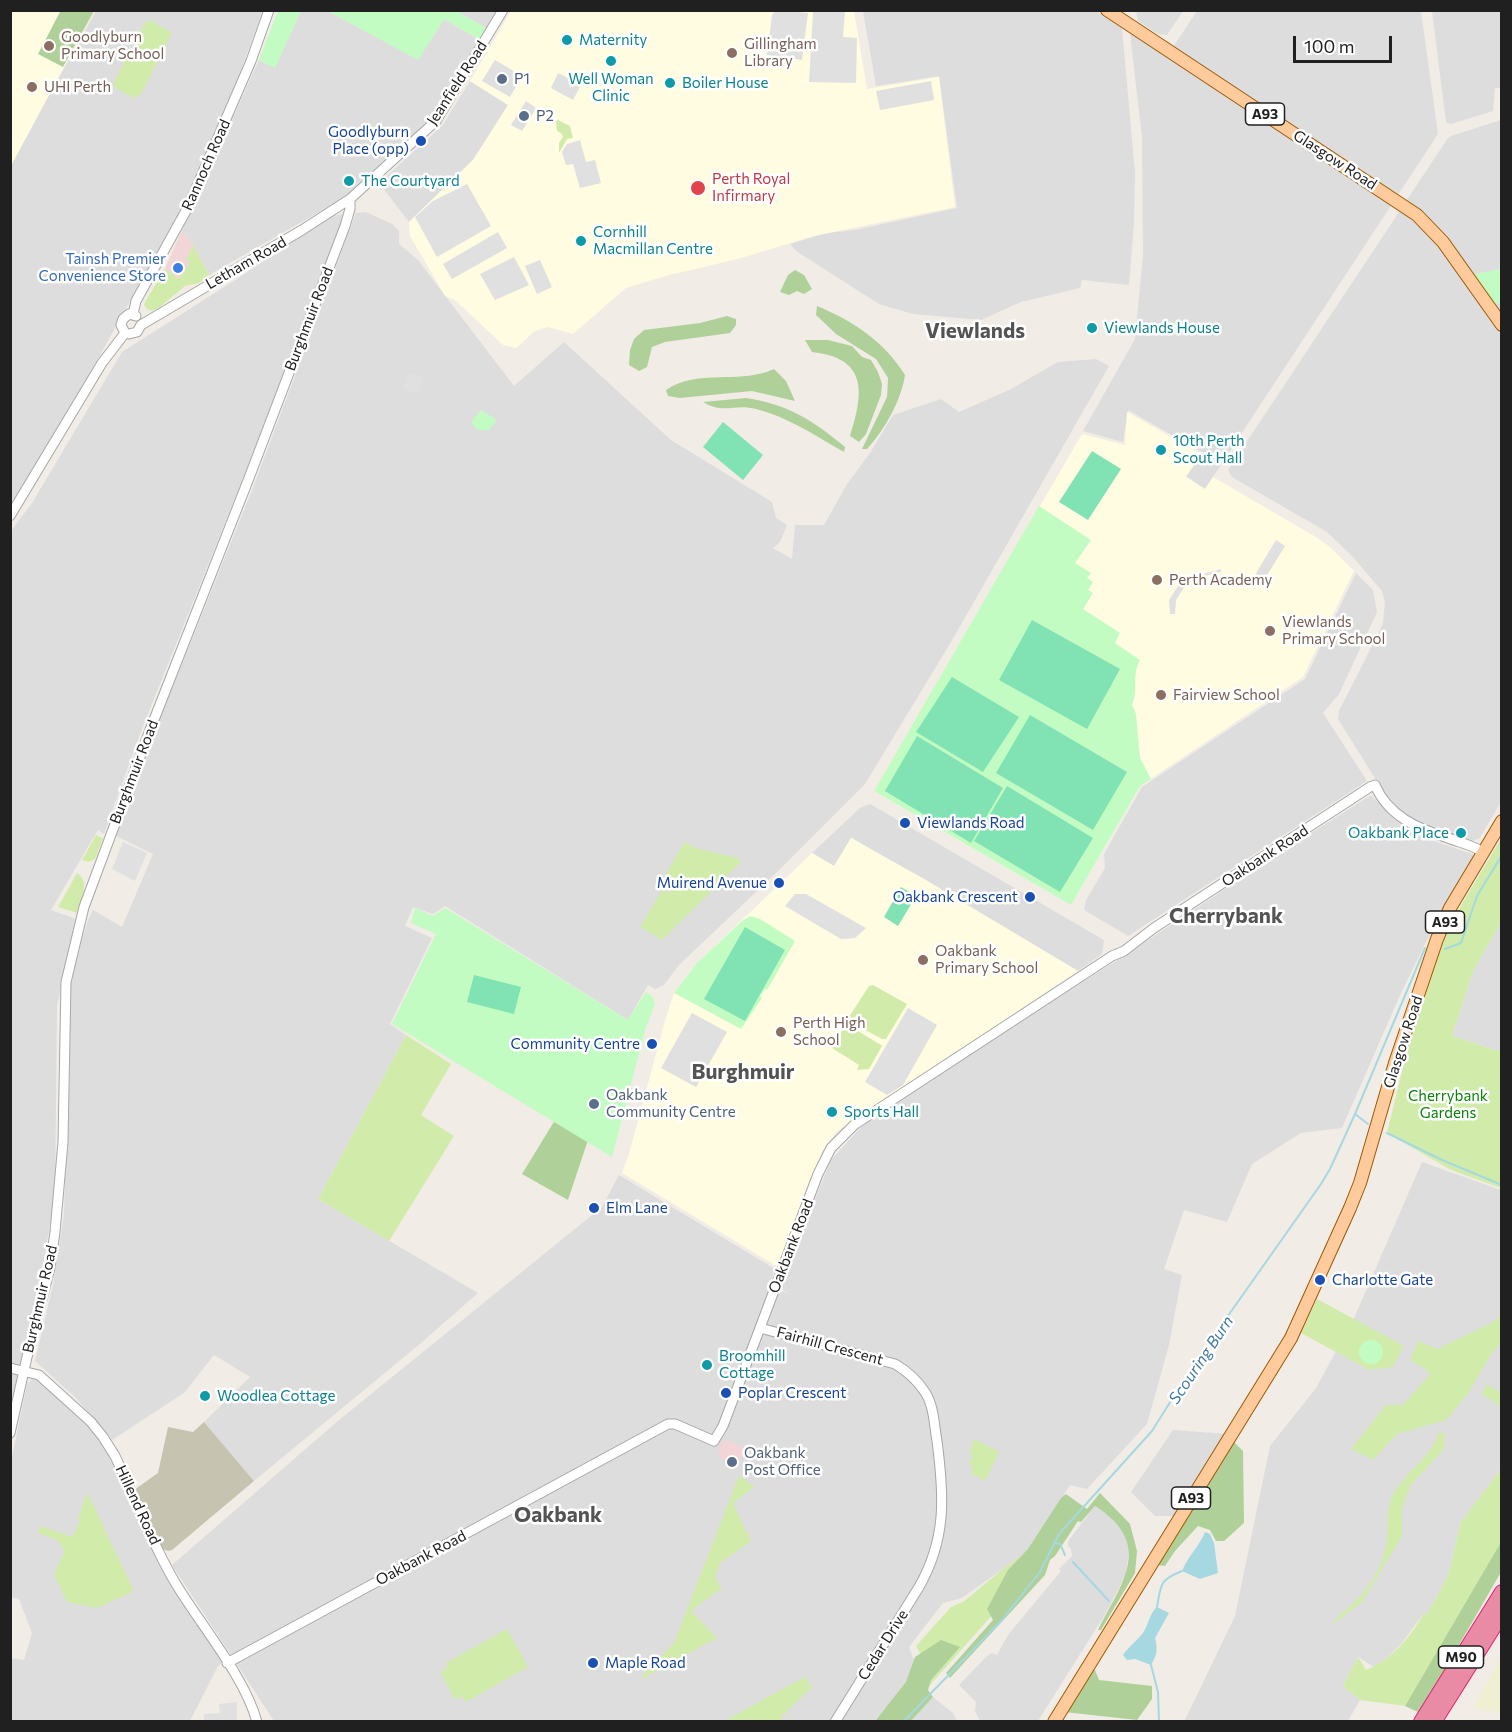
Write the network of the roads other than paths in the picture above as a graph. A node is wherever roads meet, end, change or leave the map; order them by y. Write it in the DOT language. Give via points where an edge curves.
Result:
graph roads {
  1 [pos="269,10"];
  2 [pos="503,10"];
  3 [pos="1107,10"];
  4 [pos="350,199"];
  5 [pos="133,314"];
  6 [pos="141,325"];
  7 [pos="1502,325"];
  8 [pos="126,333"];
  9 [pos="10,516"];
  10 [pos="1502,821"];
  11 [pos="1483,852"];
  12 [pos="760,1328"];
  13 [pos="10,1368"];
  14 [pos="24,1371"];
  15 [pos="10,1432"];
  16 [pos="930,1568"];
  17 [pos="1502,1592"];
  18 [pos="1502,1614"];
  19 [pos="227,1663"];
  20 [pos="256,1722"];
  21 [pos="835,1722"];
  22 [pos="1054,1722"];
  23 [pos="1421,1722"];
  24 [pos="1434,1722"];
  1 -- 5 [label="street, Rannoch Road" via="251,62 191,199 136,301"];
  2 -- 4 [label="street, Jeanfield Road" via="436,121"];
  3 -- 7 [label="main road, Glasgow Road / A93" via="1417,215 1443,242"];
  4 -- 6 [label="street, Letham Road"];
  4 -- 14 [label="street, Burghmuir Road" via="347,219 84,908 66,982 63,1142 55,1232"];
  5 -- 6 [label="street"];
  5 -- 8 [label="street, Rannoch Road" via="121,322"];
  6 -- 8 [label="street, Rannoch Road" via="134,334"];
  8 -- 9 [label="street, Rannoch Road" via="102,363"];
  10 -- 11 [label="main road, Glasgow Road / A93"];
  11 -- 12 [label="street, Oakbank Road" via="1415,827 1393,811 1374,785 1059,990 848,1131 827,1153"];
  11 -- 22 [label="main road, Glasgow Road / A93" via="1437,939 1360,1183 1282,1353"];
  12 -- 16 [label="street, Fairhill Crescent" via="895,1364 907,1371 925,1392 933,1414 942,1498 942,1522"];
  12 -- 19 [label="street, Oakbank Road" via="714,1441 668,1424"];
  13 -- 14 [label="street, Hillend Road"];
  14 -- 15 [label="street, Burghmuir Road"];
  14 -- 19 [label="street, Hillend Road" via="39,1375 103,1437 175,1583"];
  16 -- 21 [label="street, Cedar Drive"];
  17 -- 23 [label="highway, M90"];
  18 -- 24 [label="highway, M90"];
  19 -- 20 [label="street, Hillend Road" via="254,1711"];
}
